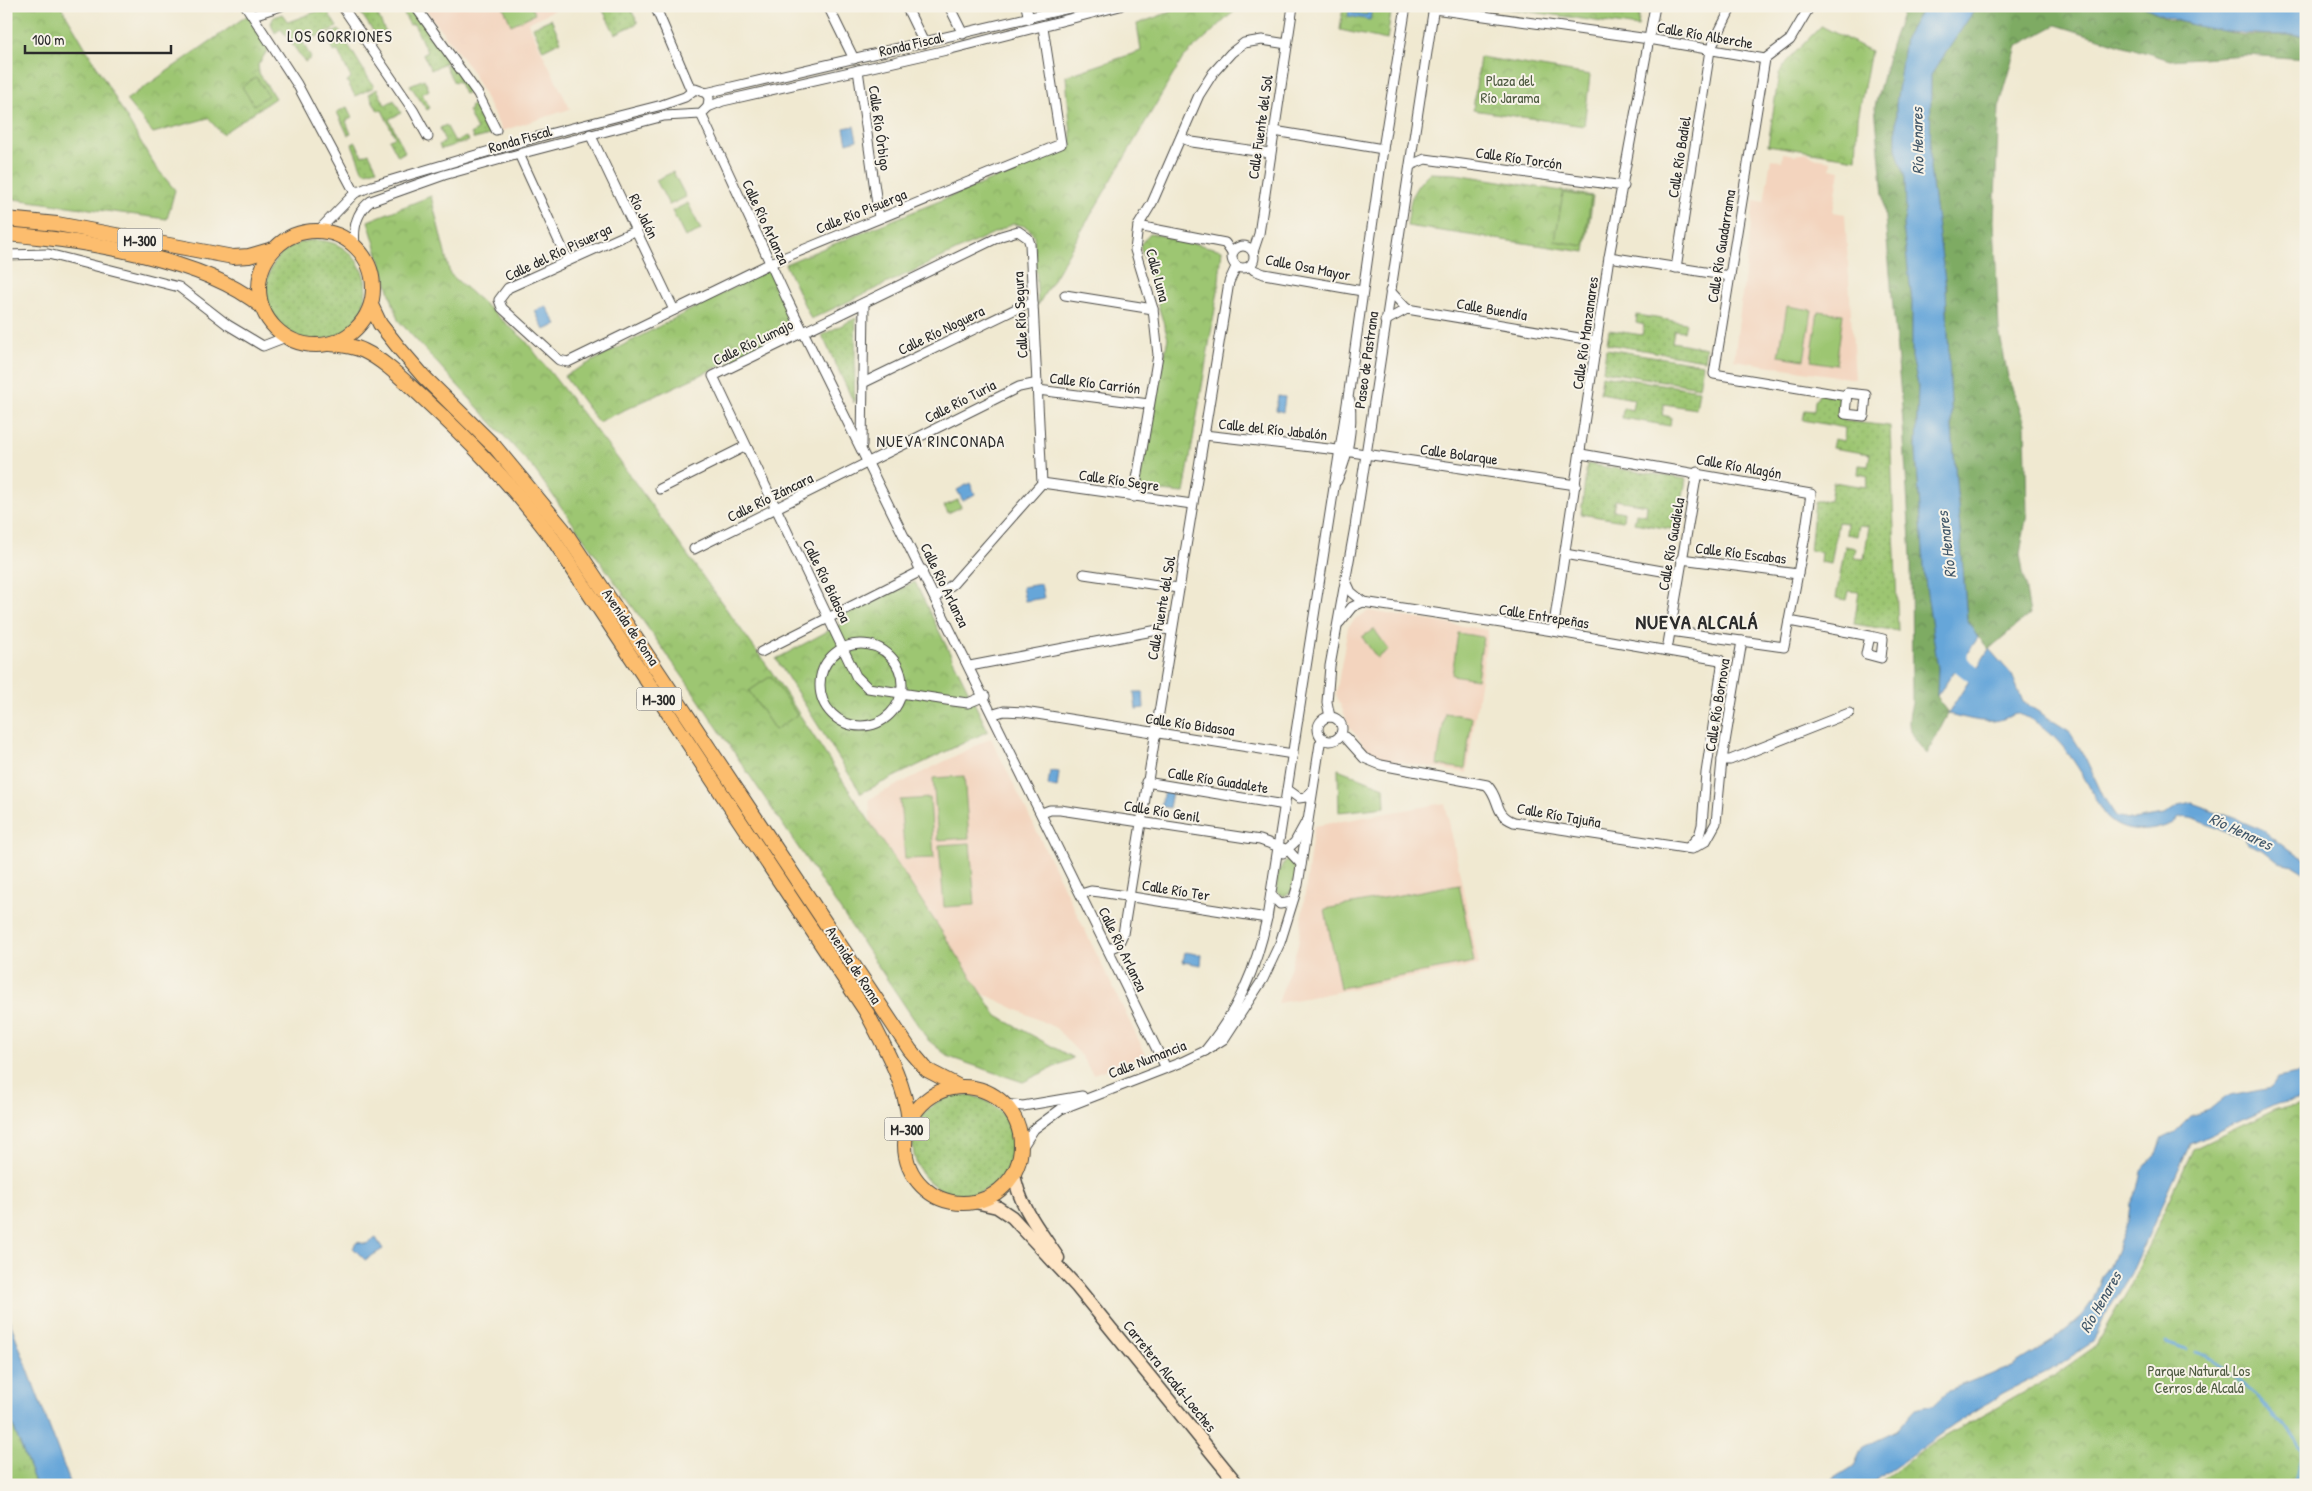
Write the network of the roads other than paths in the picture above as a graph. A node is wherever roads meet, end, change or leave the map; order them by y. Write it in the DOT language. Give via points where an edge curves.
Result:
graph roads {
  1 [pos="246,6"];
  2 [pos="281,6"];
  3 [pos="342,6"];
  4 [pos="415,6"];
  5 [pos="655,6"];
  6 [pos="828,6"];
  7 [pos="906,6"];
  8 [pos="949,6"];
  9 [pos="1026,6"];
  10 [pos="1078,6"];
  11 [pos="1120,6"];
  12 [pos="1293,6"];
  13 [pos="1406,6"];
  14 [pos="1655,6"];
  15 [pos="1732,6"];
  16 [pos="1434,7"];
  17 [pos="1808,7"];
  18 [pos="252,15"];
  19 [pos="1029,19"];
  20 [pos="1043,27"];
  21 [pos="963,34"];
  22 [pos="1649,40"];
  23 [pos="924,43"];
  24 [pos="1287,44"];
  25 [pos="1710,50"];
  26 [pos="854,59"];
  27 [pos="1764,59"];
  28 [pos="858,70"];
  29 [pos="688,93"];
  30 [pos="706,93"];
  31 [pos="708,107"];
  32 [pos="696,114"];
  33 [pos="496,130"];
  34 [pos="1274,130"];
  35 [pos="590,134"];
  36 [pos="428,137"];
  37 [pos="1182,138"];
  38 [pos="1383,149"];
  39 [pos="1270,153"];
  40 [pos="519,154"];
  41 [pos="1411,165"];
  42 [pos="439,166"];
  43 [pos="442,176"];
  44 [pos="1624,186"];
  45 [pos="355,193"];
  46 [pos="879,218"];
  47 [pos="6,219"];
  48 [pos="1138,226"];
  49 [pos="319,230"];
  50 [pos="636,230"];
  51 [pos="6,234"];
  52 [pos="355,245"];
  53 [pos="273,249"];
  54 [pos="1253,252"];
  55 [pos="1232,253"];
  56 [pos="6,255"];
  57 [pos="1610,257"];
  58 [pos="568,261"];
  59 [pos="771,263"];
  60 [pos="1236,266"];
  61 [pos="1250,266"];
  62 [pos="1676,268"];
  63 [pos="1730,276"];
  64 [pos="1362,291"];
  65 [pos="1390,291"];
  66 [pos="1065,296"];
  67 [pos="864,303"];
  68 [pos="1033,304"];
  69 [pos="371,305"];
  70 [pos="262,307"];
  71 [pos="1153,309"];
  72 [pos="1407,309"];
  73 [pos="674,310"];
  74 [pos="1385,321"];
  75 [pos="804,332"];
  76 [pos="286,337"];
  77 [pos="1597,341"];
  78 [pos="330,344"];
  79 [pos="568,362"];
  80 [pos="713,376"];
  81 [pos="863,384"];
  82 [pos="1038,387"];
  83 [pos="1847,396"];
  84 [pos="1150,404"];
  85 [pos="1204,435"];
  86 [pos="746,446"];
  87 [pos="862,448"];
  88 [pos="1342,450"];
  89 [pos="1366,454"];
  90 [pos="1581,454"];
  91 [pos="869,462"];
  92 [pos="858,469"];
  93 [pos="1697,472"];
  94 [pos="1042,483"];
  95 [pos="1576,485"];
  96 [pos="660,489"];
  97 [pos="1134,497"];
  98 [pos="1192,504"];
  99 [pos="776,509"];
  100 [pos="694,549"];
  101 [pos="1565,554"];
  102 [pos="1681,559"];
  103 [pos="922,570"];
  104 [pos="1084,574"];
  105 [pos="1679,574"];
  106 [pos="1798,574"];
  107 [pos="1346,581"];
  108 [pos="1178,588"];
  109 [pos="936,597"];
  110 [pos="1363,602"];
  111 [pos="828,617"];
  112 [pos="1789,621"];
  113 [pos="1337,627"];
  114 [pos="1171,630"];
  115 [pos="1553,631"];
  116 [pos="1670,631"];
  117 [pos="1870,636"];
  118 [pos="1742,641"];
  119 [pos="844,648"];
  120 [pos="1667,650"];
  121 [pos="761,652"];
  122 [pos="1720,660"];
  123 [pos="970,666"];
  124 [pos="902,693"];
  125 [pos="985,696"];
  126 [pos="1849,713"];
  127 [pos="994,714"];
  128 [pos="1330,717"];
  129 [pos="1154,733"];
  130 [pos="1340,734"];
  131 [pos="1323,738"];
  132 [pos="1293,754"];
  133 [pos="1722,760"];
  134 [pos="1706,773"];
  135 [pos="1720,773"];
  136 [pos="1146,782"];
  137 [pos="1288,790"];
  138 [pos="1311,792"];
  139 [pos="1704,801"];
  140 [pos="1718,803"];
  141 [pos="1285,805"];
  142 [pos="1042,813"];
  143 [pos="1140,822"];
  144 [pos="1306,822"];
  145 [pos="1278,845"];
  146 [pos="1688,848"];
  147 [pos="1288,850"];
  148 [pos="1276,857"];
  149 [pos="1301,864"];
  150 [pos="1081,894"];
  151 [pos="1271,895"];
  152 [pos="1128,896"];
  153 [pos="1292,902"];
  154 [pos="1267,918"];
  155 [pos="1109,949"];
  156 [pos="1205,1051"];
  157 [pos="1166,1068"];
  158 [pos="960,1087"];
  159 [pos="1099,1092"];
  160 [pos="1004,1104"];
  161 [pos="909,1121"];
  162 [pos="1021,1149"];
  163 [pos="1014,1173"];
  164 [pos="976,1202"];
  165 [pos="1077,1287"];
  166 [pos="1238,1485"];
  1 -- 18 [label="street"];
  2 -- 18 [label="street"];
  3 -- 36 [label="street"];
  4 -- 33 [label="street" via="478,94"];
  5 -- 29 [label="street"];
  6 -- 26 [label="street"];
  7 -- 23 [label="street"];
  8 -- 21 [label="street"];
  9 -- 19 [label="street"];
  10 -- 19 [label="street, Ronda Fiscal"];
  11 -- 20 [label="street, Ronda Fiscal"];
  12 -- 24 [label="street, Calle Fuente del Sol"];
  13 -- 38 [label="street, Paseo de Pastrana"];
  14 -- 22 [label="street, Calle Río Manzanares"];
  15 -- 25 [label="street, Calle Río Badiel"];
  16 -- 22 [label="street, Calle Río Alberche"];
  16 -- 41 [label="street, Paseo de Pastrana"];
  17 -- 27 [label="street" via="1790,40"];
  18 -- 45 [label="street" via="298,84"];
  19 -- 21 [label="street, Ronda Fiscal"];
  20 -- 28 [label="street, Ronda Fiscal"];
  20 -- 46 [label="street, Calle Río Pisuerga" via="1061,144"];
  21 -- 23 [label="street, Ronda Fiscal"];
  22 -- 25 [label="street, Calle Río Alberche"];
  22 -- 44 [label="street, Calle Río Manzanares"];
  23 -- 26 [label="street, Ronda Fiscal"];
  24 -- 34 [label="street, Calle Fuente del Sol"];
  24 -- 37 [label="street, Calle Luna" via="1253,40 1231,53 1199,95"];
  25 -- 27 [label="street, Calle Río Alberche"];
  25 -- 62 [label="street, Calle Río Badiel"];
  26 -- 30 [label="street, Ronda Fiscal"];
  27 -- 63 [label="street, Calle Río Guadarrama"];
  28 -- 31 [label="street, Ronda Fiscal"];
  28 -- 46 [label="street, Calle Río Órbigo"];
  29 -- 30 [label="street, Ronda Fiscal" via="699,89"];
  29 -- 32 [label="street" via="686,108"];
  29 -- 42 [label="street, Ronda Fiscal"];
  30 -- 31 [label="street"];
  31 -- 32 [label="street, Ronda Fiscal"];
  32 -- 35 [label="street, Ronda Fiscal" via="664,116"];
  32 -- 59 [label="street, Calle Río Arlanza"];
  34 -- 38 [label="street"];
  34 -- 39 [label="street, Calle Fuente del Sol"];
  35 -- 40 [label="street, Ronda Fiscal"];
  35 -- 50 [label="street, Río Jalón"];
  37 -- 39 [label="street"];
  37 -- 48 [label="street, Calle Luna"];
  38 -- 64 [label="street, Paseo de Pastrana"];
  39 -- 54 [label="street, Calle Fuente del Sol" via="1259,234"];
  40 -- 43 [label="street, Ronda Fiscal"];
  40 -- 58 [label="street"];
  41 -- 44 [label="street, Calle Río Torcón" via="1425,159"];
  41 -- 65 [label="street, Paseo de Pastrana"];
  42 -- 43 [label="street" via="446,169"];
  42 -- 45 [label="street, Ronda Fiscal"];
  43 -- 52 [label="street, Ronda Fiscal" via="371,200 355,222"];
  44 -- 57 [label="street, Calle Río Manzanares"];
  45 -- 49 [label="street, Ronda Fiscal"];
  46 -- 59 [label="street, Calle Río Pisuerga"];
  47 -- 53 [label="main road, M-300" via="57,224 234,257"];
  48 -- 55 [label="street" via="1225,243"];
  48 -- 71 [label="street, Calle Luna" via="1135,250"];
  49 -- 52 [label="main road"];
  49 -- 53 [label="main road, M-300" via="302,232"];
  50 -- 58 [label="street, Calle del Río Pisuerga"];
  50 -- 73 [label="street, Río Jalón"];
  51 -- 70 [label="main road, M-300" via="56,238 154,258 247,294"];
  52 -- 69 [label="main road" via="372,273"];
  53 -- 70 [label="main road, M-300" via="260,274 258,291"];
  54 -- 55 [label="street" via="1244,246 1237,247"];
  54 -- 61 [label="street"];
  55 -- 60 [label="street"];
  56 -- 76 [label="street" via="48,254 146,277 179,287 228,325 264,346"];
  57 -- 62 [label="street"];
  57 -- 77 [label="street, Calle Río Manzanares"];
  58 -- 79 [label="street, Calle del Río Pisuerga" via="508,288 499,300 502,308 559,360"];
  59 -- 73 [label="street, Calle Río Pisuerga"];
  59 -- 75 [label="street, Calle Río Arlanza"];
  60 -- 61 [label="street" via="1243,269"];
  60 -- 85 [label="street, Calle Fuente del Sol" via="1229,282"];
  61 -- 64 [label="street, Calle Osa Mayor" via="1264,274"];
  62 -- 63 [label="street"];
  63 -- 83 [label="street, Calle Río Guadarrama" via="1714,374"];
  64 -- 88 [label="street, Paseo de Pastrana"];
  65 -- 72 [label="street"];
  65 -- 74 [label="street, Paseo de Pastrana"];
  66 -- 71 [label="street"];
  67 -- 68 [label="street, Calle Río Segura" via="1001,236 1018,231 1028,238 1030,244"];
  67 -- 75 [label="street, Calle Río Segura"];
  67 -- 81 [label="street"];
  68 -- 81 [label="street, Calle Río Noguera" via="1024,304"];
  68 -- 82 [label="street, Calle Río Segura"];
  69 -- 78 [label="main road" via="356,329"];
  69 -- 158 [label="main road, Avenida de Roma / M-300" via="398,348 495,447 563,529 910,1050 927,1070"];
  70 -- 76 [label="main road, M-300" via="271,324"];
  71 -- 84 [label="street, Calle Luna" via="1158,355"];
  72 -- 74 [label="street"];
  72 -- 77 [label="street, Calle Buendía"];
  73 -- 79 [label="street, Calle Río Pisuerga"];
  74 -- 89 [label="street, Paseo de Pastrana"];
  75 -- 80 [label="street, Calle Río Lumajo"];
  75 -- 87 [label="street, Calle Río Arlanza"];
  76 -- 78 [label="main road, M-300" via="308,344"];
  77 -- 90 [label="street, Calle Río Manzanares"];
  78 -- 161 [label="main road, Avenida de Roma / M-300" via="363,351 402,379 486,458 553,539 867,1013 907,1099"];
  80 -- 86 [label="street, Calle Río Bidasoa"];
  81 -- 87 [label="street"];
  82 -- 84 [label="street, Calle Río Carrión"];
  82 -- 91 [label="street, Calle Río Turia" via="1019,387"];
  82 -- 94 [label="street, Calle Río Segura"];
  84 -- 97 [label="street, Calle Luna"];
  85 -- 88 [label="street, Calle del Río Jabalón"];
  85 -- 98 [label="street, Calle Fuente del Sol"];
  86 -- 96 [label="street"];
  86 -- 99 [label="street, Calle Río Bidasoa"];
  87 -- 91 [label="street, Calle Río Arlanza"];
  88 -- 89 [label="street, Calle Bolarque"];
  88 -- 132 [label="street, Paseo de Pastrana" via="1332,493"];
  89 -- 95 [label="street, Calle Bolarque"];
  89 -- 107 [label="street, Paseo de Pastrana"];
  90 -- 93 [label="street, Calle Río Alagón"];
  90 -- 95 [label="street, Calle Río Manzanares"];
  91 -- 92 [label="street, Calle Río Turia"];
  91 -- 103 [label="street, Calle Río Arlanza"];
  92 -- 99 [label="street, Calle Río Záncara"];
  93 -- 102 [label="street, Calle Río Guadiela"];
  93 -- 106 [label="street, Calle Río Alagón" via="1811,494"];
  94 -- 97 [label="street, Calle Río Segre"];
  94 -- 109 [label="street" via="953,584"];
  95 -- 101 [label="street, Calle Río Manzanares"];
  97 -- 98 [label="street, Calle Río Segre"];
  98 -- 108 [label="street, Calle Fuente del Sol"];
  99 -- 100 [label="street, Calle Río Záncara"];
  99 -- 111 [label="street, Calle Río Bidasoa"];
  101 -- 105 [label="street"];
  101 -- 115 [label="street, Calle Río Manzanares"];
  102 -- 105 [label="street, Calle Río Guadiela"];
  102 -- 106 [label="street, Calle Río Escabas"];
  103 -- 109 [label="street, Calle Río Arlanza"];
  103 -- 111 [label="street"];
  104 -- 108 [label="street"];
  105 -- 116 [label="street, Calle Río Guadiela"];
  106 -- 112 [label="street"];
  107 -- 110 [label="street" via="1351,592"];
  107 -- 113 [label="street, Paseo de Pastrana"];
  108 -- 114 [label="street, Calle Fuente del Sol"];
  109 -- 123 [label="street, Calle Río Arlanza"];
  110 -- 113 [label="street" via="1348,610"];
  110 -- 115 [label="street, Calle Entrepeñas"];
  111 -- 119 [label="street, Calle Río Bidasoa"];
  111 -- 121 [label="street"];
  112 -- 117 [label="street"];
  112 -- 118 [label="street" via="1784,647"];
  113 -- 128 [label="street, Paseo de Pastrana" via="1328,693"];
  114 -- 123 [label="street"];
  114 -- 129 [label="street, Calle Fuente del Sol"];
  115 -- 120 [label="street, Calle Entrepeñas"];
  116 -- 118 [label="street"];
  116 -- 120 [label="street, Calle Río Guadiela"];
  118 -- 133 [label="street, Calle Río Bornova"];
  119 -- 124 [label="street, Calle Río Bidasoa" via="856,676 868,688"];
  119 -- 124 [label="street" via="866,645 887,651 901,670"];
  119 -- 124 [label="street" via="826,662 819,682 821,698 829,711 856,725 871,724 885,718 898,705"];
  120 -- 122 [label="street, Calle Entrepeñas"];
  122 -- 134 [label="street, Calle Río Bornova" via="1722,666"];
  123 -- 125 [label="street, Calle Río Arlanza"];
  124 -- 125 [label="street, Calle Río Bidasoa" via="968,703"];
  125 -- 127 [label="street, Calle Río Arlanza"];
  126 -- 133 [label="street" via="1730,760"];
  127 -- 129 [label="street, Calle Río Bidasoa" via="1024,712"];
  127 -- 142 [label="street, Calle Río Arlanza"];
  128 -- 130 [label="street" via="1339,721"];
  128 -- 131 [label="street" via="1319,725"];
  129 -- 132 [label="street, Calle Río Bidasoa"];
  129 -- 136 [label="street, Calle Fuente del Sol"];
  130 -- 131 [label="street" via="1332,740"];
  130 -- 146 [label="street, Calle Río Tajuña" via="1364,758 1381,765 1487,784 1499,812 1514,822"];
  131 -- 138 [label="street"];
  132 -- 137 [label="street, Paseo de Pastrana"];
  133 -- 135 [label="street, Calle Río Bornova"];
  134 -- 135 [label="street, Calle Río Bornova"];
  134 -- 139 [label="street, Calle Río Bornova"];
  135 -- 140 [label="street, Calle Río Bornova"];
  136 -- 141 [label="street, Calle Río Guadalete"];
  136 -- 143 [label="street, Calle Fuente del Sol"];
  137 -- 138 [label="street" via="1298,798"];
  137 -- 141 [label="street, Paseo de Pastrana"];
  138 -- 144 [label="street"];
  139 -- 140 [label="street"];
  139 -- 146 [label="street, Calle Río Bornova" via="1699,836"];
  140 -- 146 [label="street, Calle Río Bornova" via="1714,830 1704,843"];
  141 -- 145 [label="street, Paseo de Pastrana"];
  142 -- 143 [label="street, Calle Río Genil" via="1060,810"];
  142 -- 150 [label="street, Calle Río Arlanza"];
  143 -- 145 [label="street, Calle Río Genil"];
  143 -- 152 [label="street, Calle Fuente del Sol"];
  144 -- 147 [label="street"];
  144 -- 149 [label="street"];
  145 -- 147 [label="street"];
  145 -- 148 [label="street, Paseo de Pastrana"];
  147 -- 148 [label="street"];
  147 -- 149 [label="street"];
  148 -- 151 [label="street, Paseo de Pastrana"];
  149 -- 153 [label="street"];
  150 -- 152 [label="street, Calle Río Ter" via="1091,891"];
  150 -- 155 [label="street, Calle Río Arlanza"];
  151 -- 153 [label="street" via="1280,904"];
  151 -- 154 [label="street, Paseo de Pastrana"];
  152 -- 154 [label="street, Calle Río Ter"];
  152 -- 155 [label="street, Calle Fuente del Sol" via="1123,934 1118,945"];
  153 -- 156 [label="street" via="1280,943 1263,979 1224,1039"];
  154 -- 156 [label="street, Paseo de Pastrana" via="1258,956 1243,994 1233,1014"];
  155 -- 157 [label="street, Calle Río Arlanza"];
  156 -- 157 [label="street, Calle Numancia"];
  157 -- 159 [label="street, Calle Numancia"];
  158 -- 160 [label="main road, M-300" via="976,1088"];
  158 -- 161 [label="main road, M-300" via="930,1097"];
  159 -- 160 [label="street, Calle Numancia" via="1023,1106"];
  159 -- 162 [label="street, Calle Numancia" via="1060,1109 1034,1129"];
  160 -- 162 [label="main road, M-300" via="1020,1133"];
  161 -- 164 [label="main road, M-300" via="904,1139 905,1157 912,1176 941,1200 958,1204"];
  162 -- 163 [label="main road, M-300"];
  163 -- 164 [label="main road, M-300" via="991,1196"];
  163 -- 165 [label="main road, Carretera Alcalá-Loeches / M-300" via="1027,1210"];
  164 -- 165 [label="main road, Carretera Alcalá-Loeches / M-300" via="997,1207 1012,1217"];
  165 -- 166 [label="main road, Carretera Alcalá-Loeches / M-300"];
}
